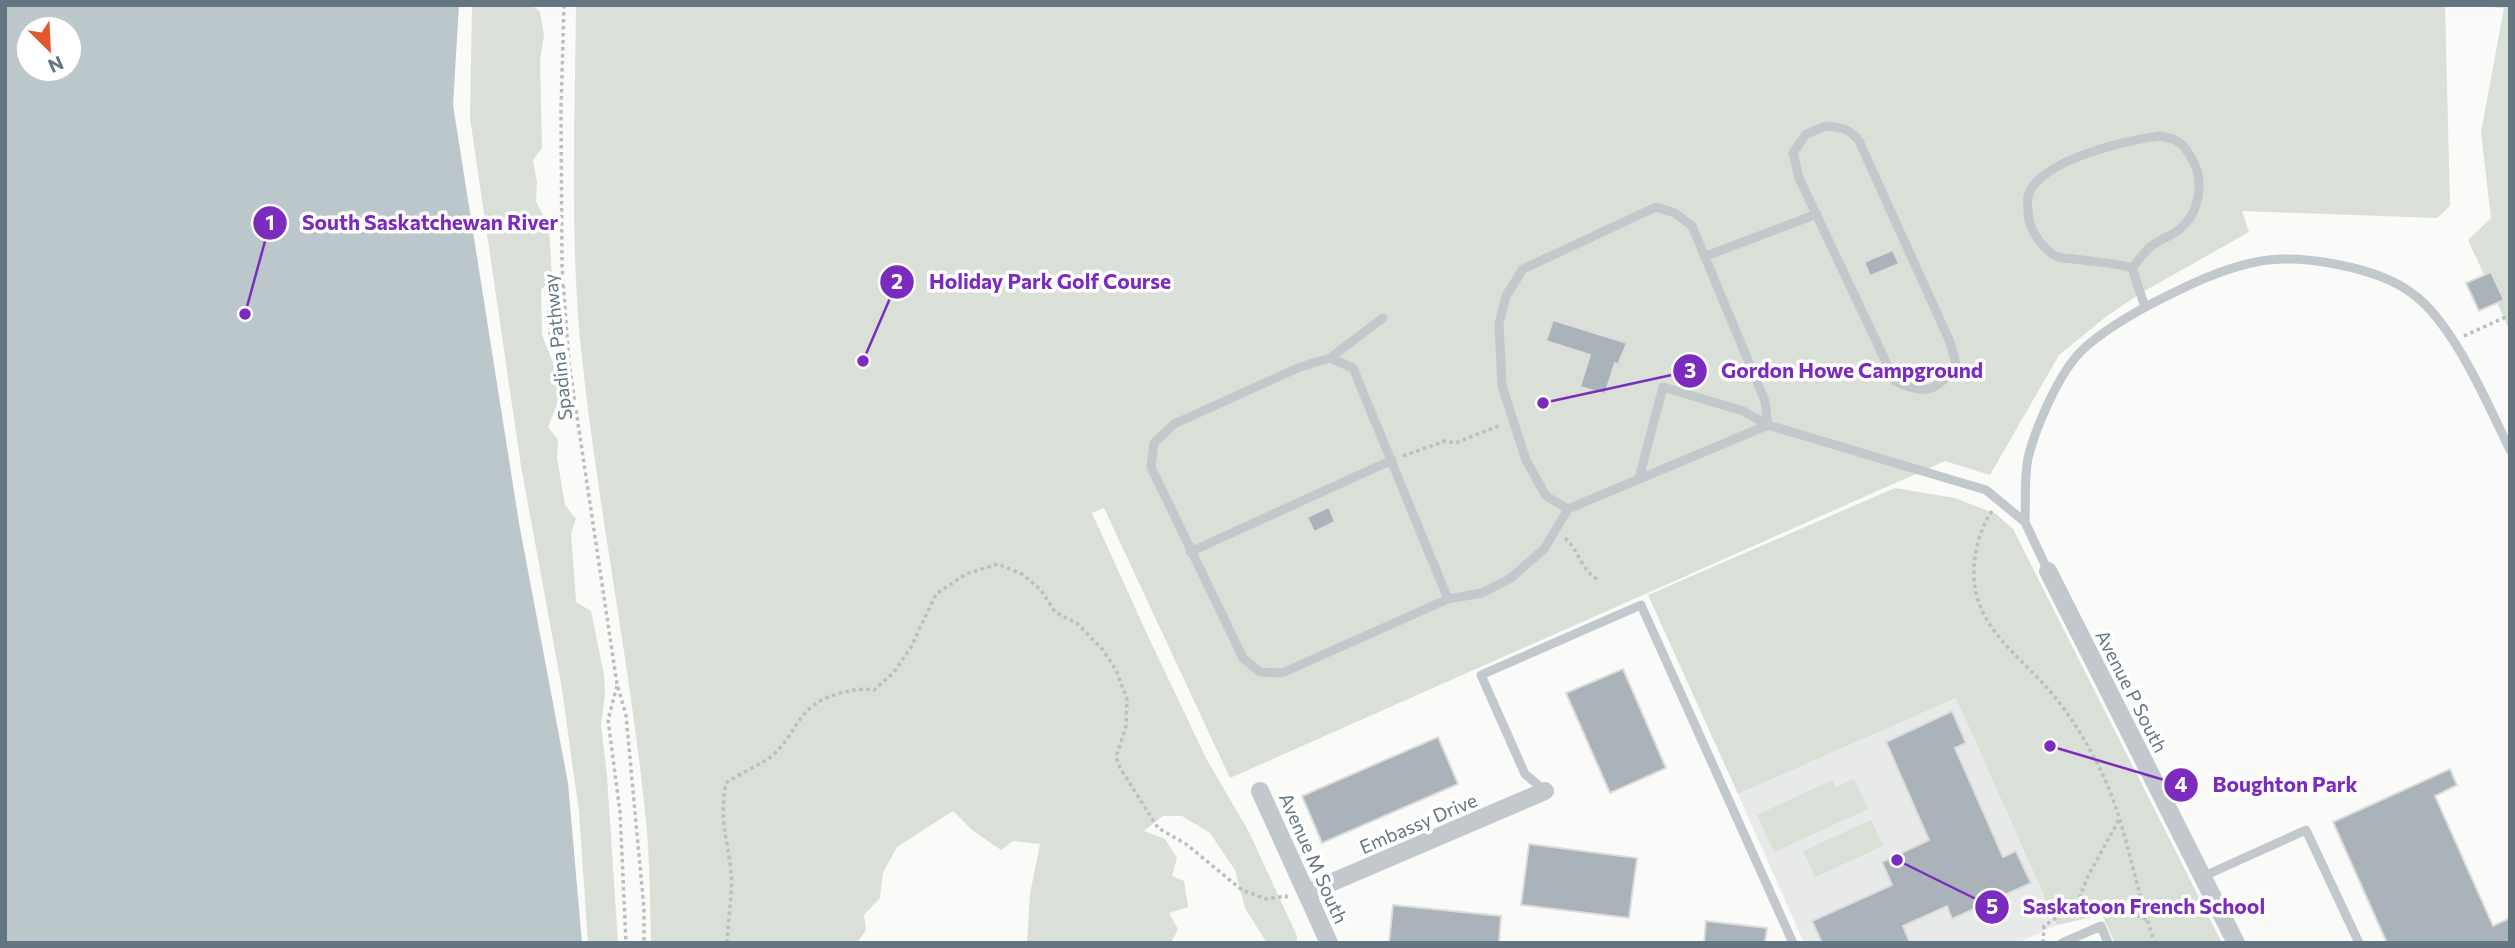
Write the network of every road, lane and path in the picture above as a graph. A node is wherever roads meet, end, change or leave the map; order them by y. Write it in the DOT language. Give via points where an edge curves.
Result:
graph roads {
  1 [pos="564,5"];
  2 [pos="1817,215"];
  3 [pos="1706,256"];
  4 [pos="2132,268"];
  5 [pos="564,285"];
  6 [pos="2145,307"];
  7 [pos="2510,315"];
  8 [pos="1383,317"];
  9 [pos="2452,341"];
  10 [pos="1331,358"];
  11 [pos="569,363"];
  12 [pos="1513,420"];
  13 [pos="1768,425"];
  14 [pos="2510,450"];
  15 [pos="1392,460"];
  16 [pos="1639,478"];
  17 [pos="1999,500"];
  18 [pos="1568,509"];
  19 [pos="2025,522"];
  20 [pos="1556,529"];
  21 [pos="1190,552"];
  22 [pos="2049,570"];
  23 [pos="1599,580"];
  24 [pos="1448,599"];
  25 [pos="617,684"];
  26 [pos="1260,791"];
  27 [pos="1545,791"];
  28 [pos="2120,818"];
  29 [pos="2202,877"];
  30 [pos="1307,893"];
  31 [pos="2077,904"];
  32 [pos="1291,908"];
  33 [pos="2146,920"];
  34 [pos="626,943"];
  35 [pos="644,943"];
  36 [pos="727,943"];
  37 [pos="1329,943"];
  38 [pos="1793,943"];
  39 [pos="2043,943"];
  40 [pos="2062,943"];
  41 [pos="2108,943"];
  42 [pos="2155,943"];
  43 [pos="2236,943"];
  44 [pos="2359,943"];
  1 -- 5 [label="path, Spadina Pathway"];
  2 -- 2 [label="lane" via="1895,381 1929,390 1946,380 1956,364 1950,342 1852,131 1826,126 1806,134 1793,153"];
  2 -- 3 [label="lane"];
  3 -- 12 [label="lane" via="1692,226 1675,213 1656,207 1522,269 1506,296 1499,324 1502,386"];
  3 -- 13 [label="lane" via="1765,401"];
  4 -- 4 [label="lane" via="2057,257 2031,228 2029,194 2057,166 2082,156 2140,138 2174,138 2197,169 2200,188 2195,210 2183,227 2150,247"];
  4 -- 6 [label="lane"];
  5 -- 11 [label="path, Spadina Pathway"];
  5 -- 11 [label="path" via="550,291 551,341"];
  6 -- 9 [label="lane" via="2194,282 2257,261 2315,260 2352,267 2413,294"];
  6 -- 19 [label="lane" via="2075,357 2047,406 2028,459"];
  7 -- 9 [label="path"];
  8 -- 10 [label="lane"];
  9 -- 14 [label="lane"];
  10 -- 15 [label="lane" via="1353,368"];
  10 -- 21 [label="lane" via="1300,367 1174,424 1154,443 1151,467"];
  11 -- 25 [label="path, Spadina Pathway"];
  12 -- 15 [label="path" via="1455,443 1444,441"];
  12 -- 18 [label="lane" via="1526,460 1546,496"];
  13 -- 16 [label="lane"];
  13 -- 16 [label="lane" via="1743,411 1663,387"];
  13 -- 17 [label="lane" via="1986,490"];
  15 -- 21 [label="lane"];
  15 -- 24 [label="lane"];
  16 -- 18 [label="lane"];
  17 -- 19 [label="lane"];
  17 -- 28 [label="path" via="1978,539 1976,593 2008,647 2066,712 2098,765"];
  18 -- 20 [label="lane"];
  19 -- 22 [label="lane"];
  20 -- 23 [label="path" via="1575,547 1590,575"];
  20 -- 24 [label="lane" via="1544,549 1511,578 1482,593"];
  21 -- 24 [label="lane" via="1243,658 1260,672 1282,673"];
  22 -- 29 [label="street, Avenue P South"];
  25 -- 34 [label="path, Spadina Pathway" via="608,720 620,812"];
  25 -- 35 [label="path, Spadina Pathway" via="626,715"];
  26 -- 30 [label="street, Avenue M South"];
  27 -- 30 [label="street, Embassy Drive"];
  27 -- 38 [label="lane" via="1525,774 1481,675 1641,605"];
  28 -- 31 [label="path"];
  28 -- 33 [label="path"];
  29 -- 43 [label="street, Avenue P South"];
  29 -- 44 [label="lane" via="2306,830"];
  30 -- 37 [label="street, Avenue M South"];
  31 -- 33 [label="path" via="2115,903"];
  31 -- 39 [label="path" via="2044,926"];
  32 -- 36 [label="path" via="1286,896 1266,899 1242,890 1186,844 1158,828 1116,757 1126,726 1126,699 1116,670 1078,624 1055,612 1041,590 1022,574 998,565 966,574 936,594 911,647 874,690 858,688 820,699 805,711 769,758 726,783 722,805 731,871"];
  33 -- 42 [label="path"];
  40 -- 41 [label="lane" via="2101,926"];
}
